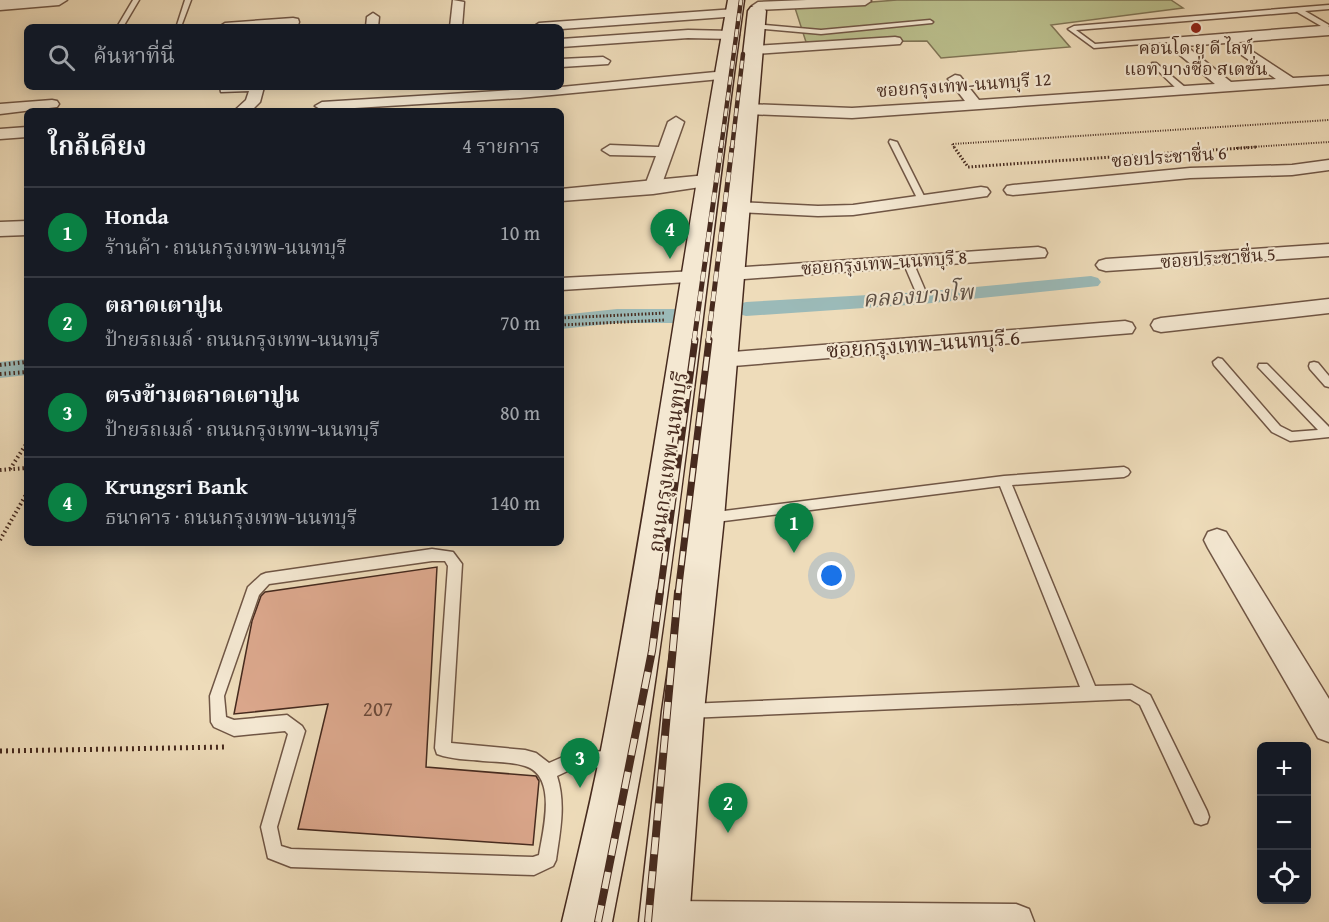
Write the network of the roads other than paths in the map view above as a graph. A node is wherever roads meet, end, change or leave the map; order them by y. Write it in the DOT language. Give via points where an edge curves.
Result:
graph roads {
  1 [pos="59,0"];
  2 [pos="136,0"];
  3 [pos="188,0"];
  4 [pos="32,1"];
  5 [pos="458,2"];
  6 [pos="865,2"];
  7 [pos="0,5"];
  8 [pos="1329,7"];
  9 [pos="1299,10"];
  10 [pos="747,19"];
  11 [pos="293,21"];
  12 [pos="930,22"];
  13 [pos="122,24"];
  14 [pos="179,24"];
  15 [pos="259,24"];
  16 [pos="456,24"];
  17 [pos="564,26"];
  18 [pos="1329,31"];
  19 [pos="895,41"];
  20 [pos="1318,46"];
  21 [pos="564,52"];
  22 [pos="564,52"];
  23 [pos="603,61"];
  24 [pos="1154,64"];
  25 [pos="726,75"];
  26 [pos="955,79"];
  27 [pos="1329,80"];
  28 [pos="1290,82"];
  29 [pos="564,87"];
  30 [pos="1228,87"];
  31 [pos="256,90"];
  32 [pos="519,90"];
  33 [pos="1184,90"];
  34 [pos="52,104"];
  35 [pos="975,104"];
  36 [pos="322,106"];
  37 [pos="246,108"];
  38 [pos="0,109"];
  39 [pos="747,109"];
  40 [pos="676,122"];
  41 [pos="24,132"];
  42 [pos="0,134"];
  43 [pos="893,142"];
  44 [pos="610,150"];
  45 [pos="666,152"];
  46 [pos="1329,165"];
  47 [pos="707,181"];
  48 [pos="653,188"];
  49 [pos="1013,190"];
  50 [pos="981,192"];
  51 [pos="564,195"];
  52 [pos="922,200"];
  53 [pos="736,207"];
  54 [pos="24,228"];
  55 [pos="0,229"];
  56 [pos="1329,250"];
  57 [pos="1038,253"];
  58 [pos="908,262"];
  59 [pos="1106,266"];
  60 [pos="696,274"];
  61 [pos="731,274"];
  62 [pos="564,284"];
  63 [pos="920,290"];
  64 [pos="1329,306"];
  65 [pos="1161,325"];
  66 [pos="1125,328"];
  67 [pos="721,360"];
  68 [pos="1218,362"];
  69 [pos="1314,366"];
  70 [pos="1263,367"];
  71 [pos="1329,383"];
  72 [pos="1328,433"];
  73 [pos="1124,472"];
  74 [pos="1004,481"];
  75 [pos="706,518"];
  76 [pos="1217,540"];
  77 [pos="1091,695"];
  78 [pos="683,711"];
  79 [pos="1329,727"];
  80 [pos="620,759"];
  81 [pos="547,772"];
  82 [pos="1201,817"];
  83 [pos="664,921"];
  84 [pos="586,922"];
  85 [pos="1016,922"];
  1 -- 4 [label="street"];
  2 -- 13 [label="lane"];
  3 -- 14 [label="lane"];
  4 -- 7 [label="street"];
  5 -- 16 [label="street"];
  6 -- 10 [label="street"];
  8 -- 9 [label="lane"];
  9 -- 9 [label="lane" via="1074,28 1071,29 1094,46 1328,27"];
  10 -- 12 [label="lane" via="821,32"];
  10 -- 17 [label="street"];
  10 -- 19 [label="street"];
  10 -- 21 [label="street" via="688,34"];
  10 -- 25 [label="main road, ถนนกรุงเทพ-นนทบุรี"];
  10 -- 39 [label="main road, ถนนกรุงเทพ-นนทบุรี"];
  11 -- 15 [label="street"];
  18 -- 30 [label="street" via="1174,43"];
  20 -- 28 [label="street" via="1249,49"];
  22 -- 23 [label="street"];
  24 -- 33 [label="lane"];
  25 -- 29 [label="street"];
  25 -- 47 [label="main road, ถนนกรุงเทพ-นนทบุรี"];
  26 -- 35 [label="street"];
  27 -- 28 [label="street, ซอยกรุงเทพ-นนทบุรี 12"];
  28 -- 30 [label="street, ซอยกรุงเทพ-นนทบุรี 12"];
  30 -- 33 [label="street, ซอยกรุงเทพ-นนทบุรี 12"];
  31 -- 37 [label="street" via="253,102"];
  32 -- 36 [label="street"];
  33 -- 35 [label="street, ซอยกรุงเทพ-นนทบุรี 12"];
  34 -- 38 [label="street"];
  35 -- 39 [label="street, ซอยกรุงเทพ-นนทบุรี 12" via="852,113"];
  39 -- 53 [label="main road, ถนนกรุงเทพ-นนทบุรี"];
  40 -- 45 [label="street"];
  41 -- 42 [label="street"];
  43 -- 52 [label="lane"];
  44 -- 45 [label="street"];
  45 -- 48 [label="street"];
  46 -- 49 [label="street, ซอยประชาชื่น 6"];
  47 -- 48 [label="street"];
  47 -- 60 [label="main road, ถนนกรุงเทพ-นนทบุรี"];
  48 -- 51 [label="street"];
  50 -- 52 [label="street"];
  52 -- 53 [label="street" via="853,210"];
  53 -- 61 [label="main road, ถนนกรุงเทพ-นนทบุรี"];
  54 -- 55 [label="street"];
  56 -- 59 [label="street, ซอยประชาชื่น 5"];
  57 -- 58 [label="street, ซอยกรุงเทพ-นนทบุรี 8"];
  58 -- 61 [label="street, ซอยกรุงเทพ-นนทบุรี 8"];
  58 -- 63 [label="lane"];
  60 -- 61 [label="main road"];
  60 -- 62 [label="street"];
  60 -- 80 [label="main road, ถนนกรุงเทพ-นนทบุรี" via="660,527"];
  61 -- 67 [label="main road, ถนนกรุงเทพ-นนทบุรี"];
  64 -- 65 [label="street"];
  66 -- 67 [label="street, ซอยกรุงเทพ-นนทบุรี 6"];
  67 -- 75 [label="main road, ถนนกรุงเทพ-นนทบุรี"];
  68 -- 72 [label="lane" via="1284,435"];
  69 -- 71 [label="lane"];
  70 -- 72 [label="lane"];
  73 -- 74 [label="lane"];
  74 -- 75 [label="lane"];
  74 -- 77 [label="lane"];
  75 -- 78 [label="main road, ถนนกรุงเทพ-นนทบุรี"];
  76 -- 79 [label="street"];
  77 -- 78 [label="lane"];
  77 -- 82 [label="lane" via="1132,692 1145,700"];
  78 -- 83 [label="main road, ถนนกรุงเทพ-นนทบุรี"];
  80 -- 81 [label="lane" via="574,760"];
  80 -- 84 [label="main road, ถนนกรุงเทพ-นนทบุรี"];
  81 -- 81 [label="lane" via="555,788 547,860 534,866 291,858 273,852 269,827 297,731 287,723 234,728 219,722 217,696 253,591 266,579 448,556 455,564 443,748 453,753 531,759"];
  83 -- 85 [label="street"];
}
